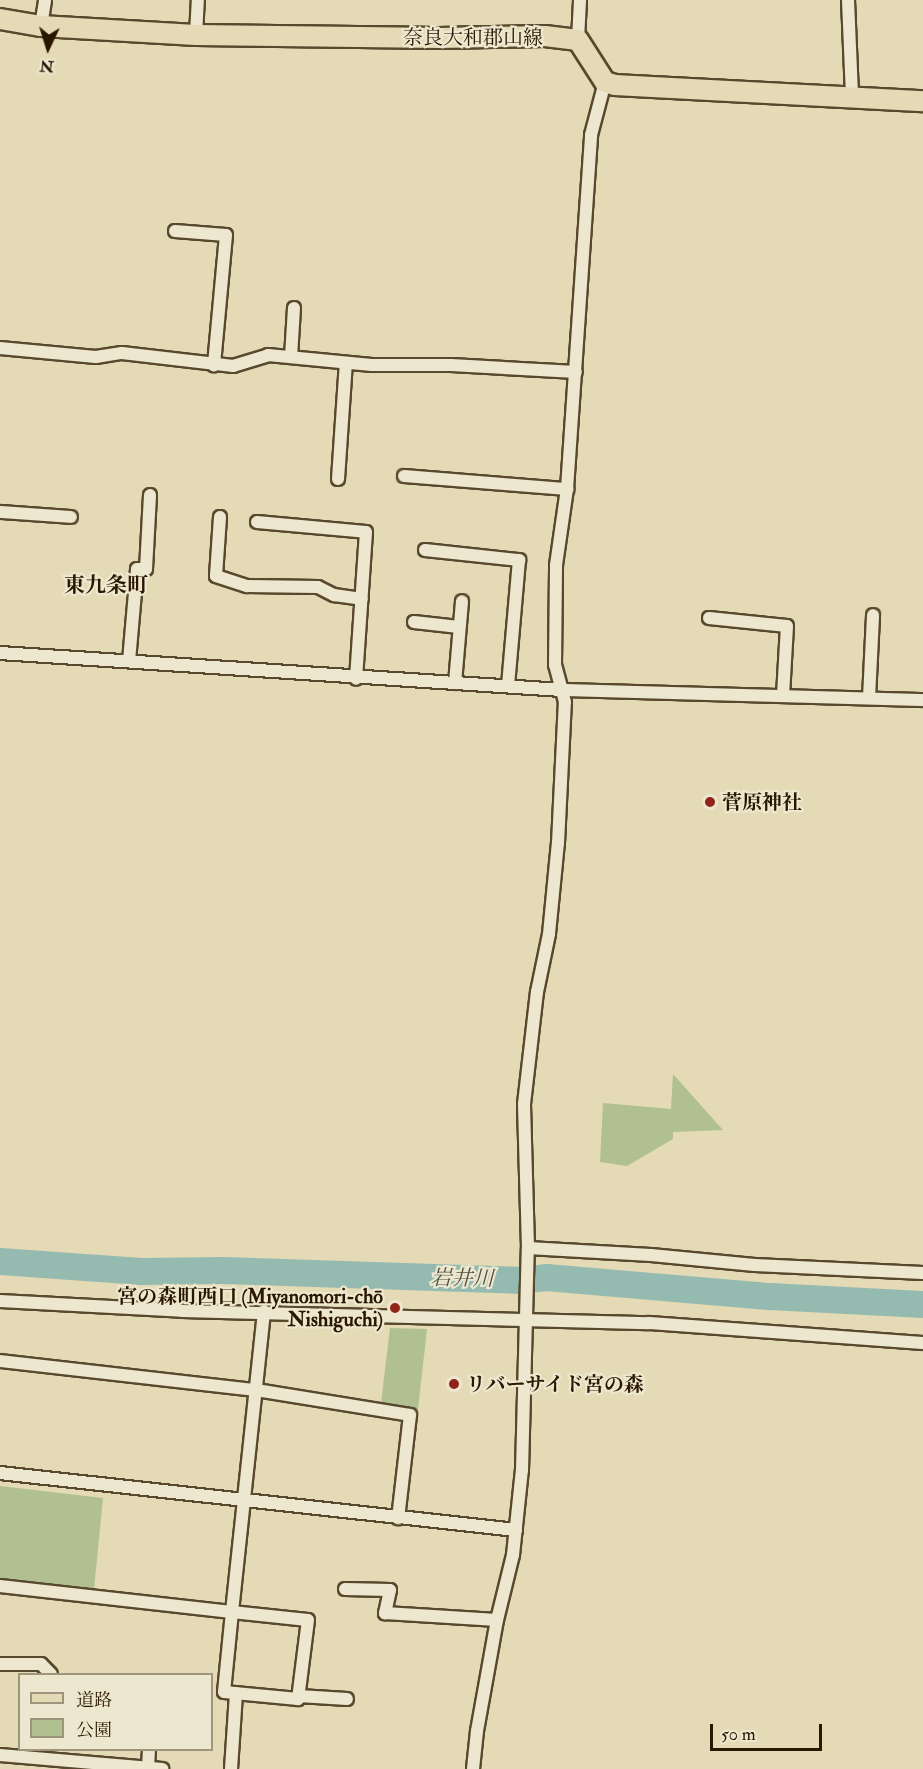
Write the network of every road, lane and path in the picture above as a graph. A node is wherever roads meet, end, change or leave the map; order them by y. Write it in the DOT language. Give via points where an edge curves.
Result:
graph roads {
  1 [pos="45,0"];
  2 [pos="198,0"];
  3 [pos="580,0"];
  4 [pos="848,0"];
  5 [pos="0,19"];
  6 [pos="41,26"];
  7 [pos="196,35"];
  8 [pos="578,40"];
  9 [pos="605,82"];
  10 [pos="852,96"];
  11 [pos="923,100"];
  12 [pos="175,231"];
  13 [pos="294,308"];
  14 [pos="0,348"];
  15 [pos="291,357"];
  16 [pos="346,363"];
  17 [pos="214,365"];
  18 [pos="576,372"];
  19 [pos="404,476"];
  20 [pos="338,478"];
  21 [pos="567,489"];
  22 [pos="150,495"];
  23 [pos="0,512"];
  24 [pos="71,516"];
  25 [pos="220,517"];
  26 [pos="257,522"];
  27 [pos="425,550"];
  28 [pos="362,599"];
  29 [pos="462,601"];
  30 [pos="873,615"];
  31 [pos="709,618"];
  32 [pos="414,622"];
  33 [pos="459,627"];
  34 [pos="0,653"];
  35 [pos="129,661"];
  36 [pos="356,679"];
  37 [pos="455,683"];
  38 [pos="508,685"];
  39 [pos="562,690"];
  40 [pos="783,696"];
  41 [pos="869,698"];
  42 [pos="923,700"];
  43 [pos="528,1252"];
  44 [pos="923,1273"];
  45 [pos="0,1301"];
  46 [pos="264,1311"];
  47 [pos="527,1314"];
  48 [pos="923,1343"];
  49 [pos="0,1361"];
  50 [pos="256,1390"];
  51 [pos="0,1473"];
  52 [pos="244,1499"];
  53 [pos="398,1518"];
  54 [pos="516,1530"];
  55 [pos="0,1586"];
  56 [pos="345,1589"];
  57 [pos="232,1612"];
  58 [pos="497,1620"];
  59 [pos="0,1664"];
  60 [pos="50,1673"];
  61 [pos="236,1694"];
  62 [pos="299,1696"];
  63 [pos="347,1699"];
  64 [pos="149,1751"];
  65 [pos="0,1755"];
  66 [pos="148,1768"];
  67 [pos="162,1769"];
  68 [pos="231,1769"];
  69 [pos="473,1769"];
  1 -- 6 [label="street"];
  2 -- 7 [label="street"];
  3 -- 8 [label="street"];
  4 -- 10 [label="street"];
  5 -- 6 [label="main road, 奈良大和郡山線"];
  6 -- 7 [label="main road, 奈良大和郡山線"];
  7 -- 8 [label="main road, 奈良大和郡山線" via="544,36"];
  8 -- 9 [label="main road"];
  9 -- 10 [label="main road" via="642,88"];
  9 -- 18 [label="street" via="591,135"];
  10 -- 11 [label="main road"];
  12 -- 17 [label="street" via="226,235"];
  13 -- 15 [label="street"];
  14 -- 17 [label="street" via="96,357 122,353"];
  15 -- 16 [label="street"];
  15 -- 17 [label="street" via="268,355 233,366"];
  16 -- 18 [label="street"];
  16 -- 20 [label="street"];
  18 -- 21 [label="street"];
  19 -- 21 [label="street"];
  21 -- 39 [label="street" via="556,587 555,665"];
  22 -- 35 [label="street" via="146,569 136,569"];
  23 -- 24 [label="street"];
  25 -- 28 [label="street" via="216,576 248,586 318,587 334,596"];
  26 -- 28 [label="street" via="366,532"];
  27 -- 38 [label="street" via="519,560"];
  28 -- 36 [label="street"];
  29 -- 33 [label="street"];
  30 -- 41 [label="street"];
  31 -- 40 [label="street" via="787,626"];
  32 -- 33 [label="street"];
  33 -- 37 [label="street"];
  34 -- 35 [label="street"];
  35 -- 36 [label="street"];
  36 -- 37 [label="street"];
  37 -- 38 [label="street"];
  38 -- 39 [label="street"];
  39 -- 40 [label="street"];
  39 -- 43 [label="street" via="565,702 558,843 524,1104"];
  40 -- 41 [label="street"];
  41 -- 42 [label="street"];
  43 -- 44 [label="street" via="651,1255 755,1265"];
  43 -- 47 [label="street"];
  45 -- 46 [label="street" via="182,1311"];
  46 -- 47 [label="street"];
  46 -- 50 [label="street"];
  47 -- 48 [label="street"];
  47 -- 54 [label="street"];
  49 -- 50 [label="street"];
  50 -- 52 [label="street"];
  50 -- 53 [label="street" via="410,1415"];
  51 -- 52 [label="street"];
  52 -- 53 [label="street"];
  52 -- 57 [label="street"];
  53 -- 54 [label="street"];
  54 -- 58 [label="street"];
  55 -- 57 [label="street"];
  56 -- 58 [label="street" via="390,1590 385,1613"];
  57 -- 61 [label="street" via="224,1692"];
  57 -- 62 [label="street" via="308,1620"];
  58 -- 69 [label="street"];
  59 -- 60 [label="street" via="41,1664"];
  61 -- 62 [label="street" via="298,1699"];
  61 -- 68 [label="street"];
  62 -- 63 [label="street"];
  64 -- 66 [label="street"];
  65 -- 66 [label="street"];
  66 -- 67 [label="street"];
}
